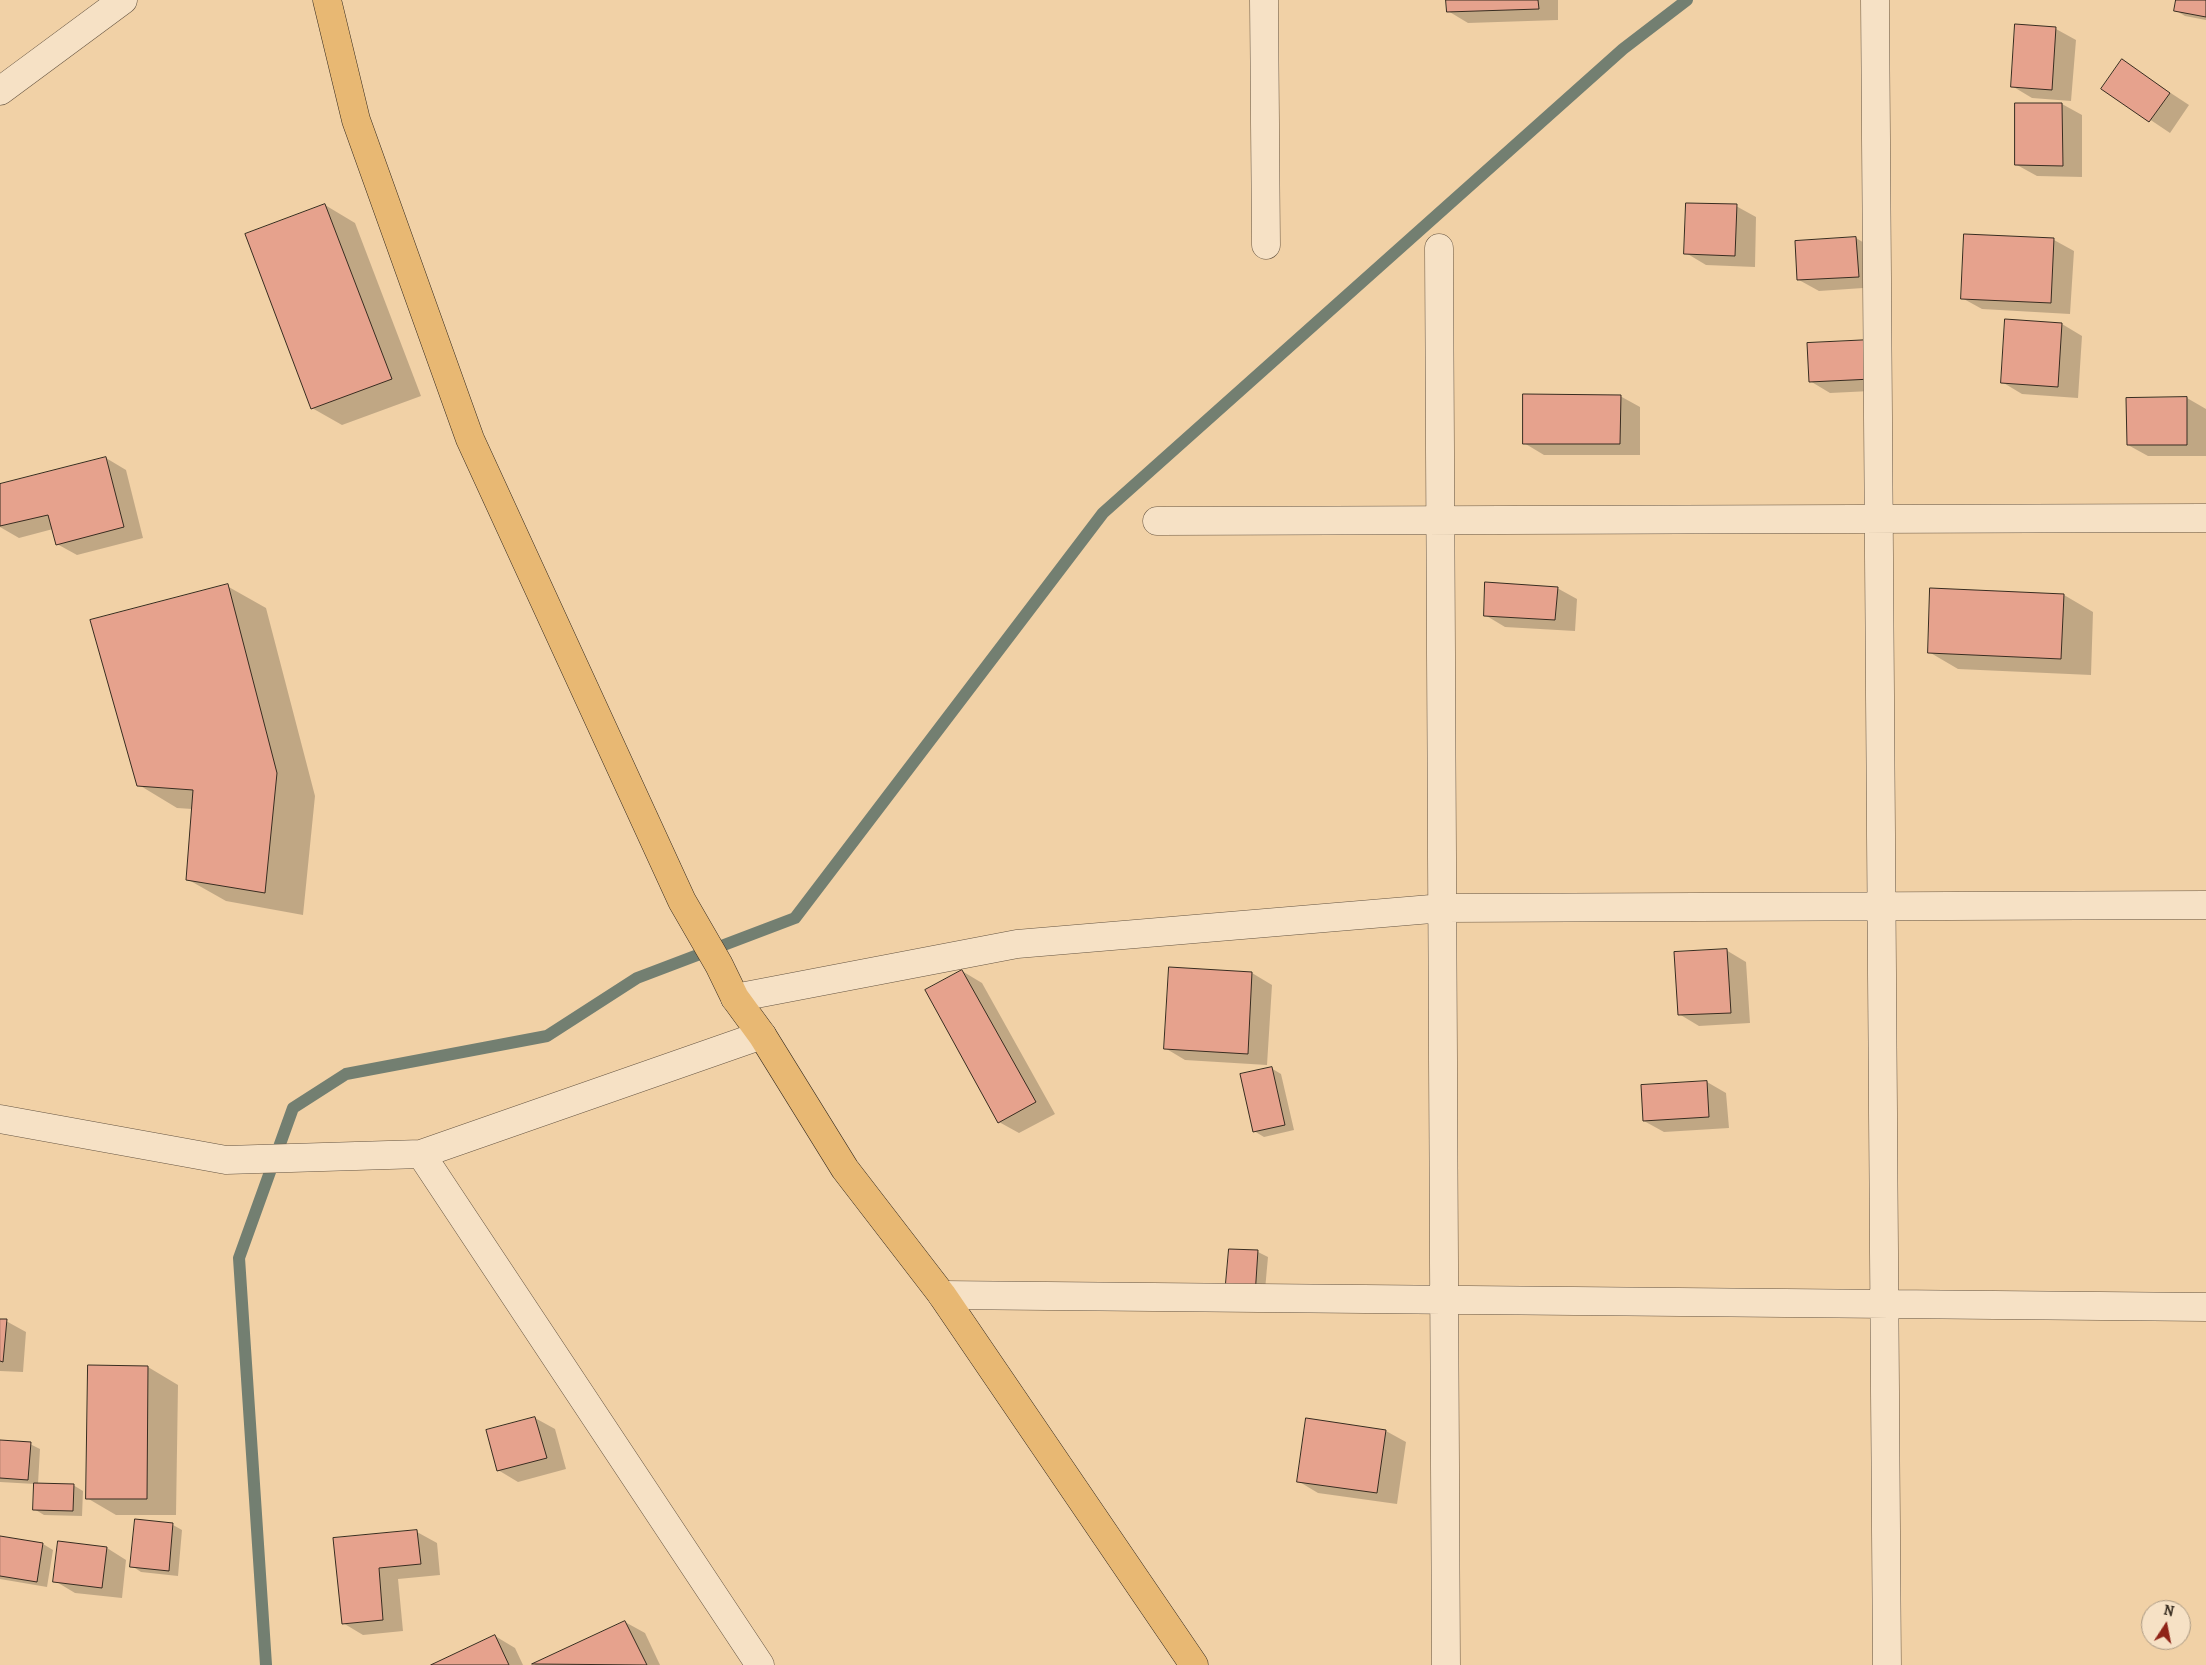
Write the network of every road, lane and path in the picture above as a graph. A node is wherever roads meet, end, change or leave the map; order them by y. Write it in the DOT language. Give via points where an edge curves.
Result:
graph roads {
  1 [pos="123,0"];
  2 [pos="328,0"];
  3 [pos="1264,0"];
  4 [pos="1875,0"];
  5 [pos="0,91"];
  6 [pos="1266,245"];
  7 [pos="1439,248"];
  8 [pos="2206,518"];
  9 [pos="1879,520"];
  10 [pos="1157,521"];
  11 [pos="1441,521"];
  12 [pos="2206,905"];
  13 [pos="1882,906"];
  14 [pos="1443,908"];
  15 [pos="735,998"];
  16 [pos="762,1035"];
  17 [pos="0,1119"];
  18 [pos="421,1154"];
  19 [pos="942,1295"];
  20 [pos="1444,1300"];
  21 [pos="1885,1304"];
  22 [pos="2206,1307"];
  23 [pos="760,1665"];
  24 [pos="1194,1665"];
  25 [pos="1446,1665"];
  26 [pos="1887,1665"];
  1 -- 5 [label="street"];
  2 -- 15 [label="main road" via="356,120 470,439 682,901"];
  3 -- 6 [label="street"];
  4 -- 9 [label="street"];
  7 -- 11 [label="street"];
  8 -- 9 [label="street"];
  9 -- 11 [label="street"];
  9 -- 13 [label="street"];
  10 -- 11 [label="street"];
  11 -- 14 [label="street"];
  12 -- 13 [label="street"];
  13 -- 14 [label="street"];
  13 -- 21 [label="street"];
  14 -- 15 [label="street" via="1017,944"];
  14 -- 20 [label="street"];
  15 -- 16 [label="main road"];
  16 -- 18 [label="street"];
  16 -- 19 [label="main road" via="845,1169"];
  17 -- 18 [label="street" via="226,1160"];
  18 -- 23 [label="street"];
  19 -- 20 [label="street"];
  19 -- 24 [label="main road"];
  20 -- 21 [label="street"];
  20 -- 25 [label="street"];
  21 -- 22 [label="street"];
  21 -- 26 [label="street"];
}
